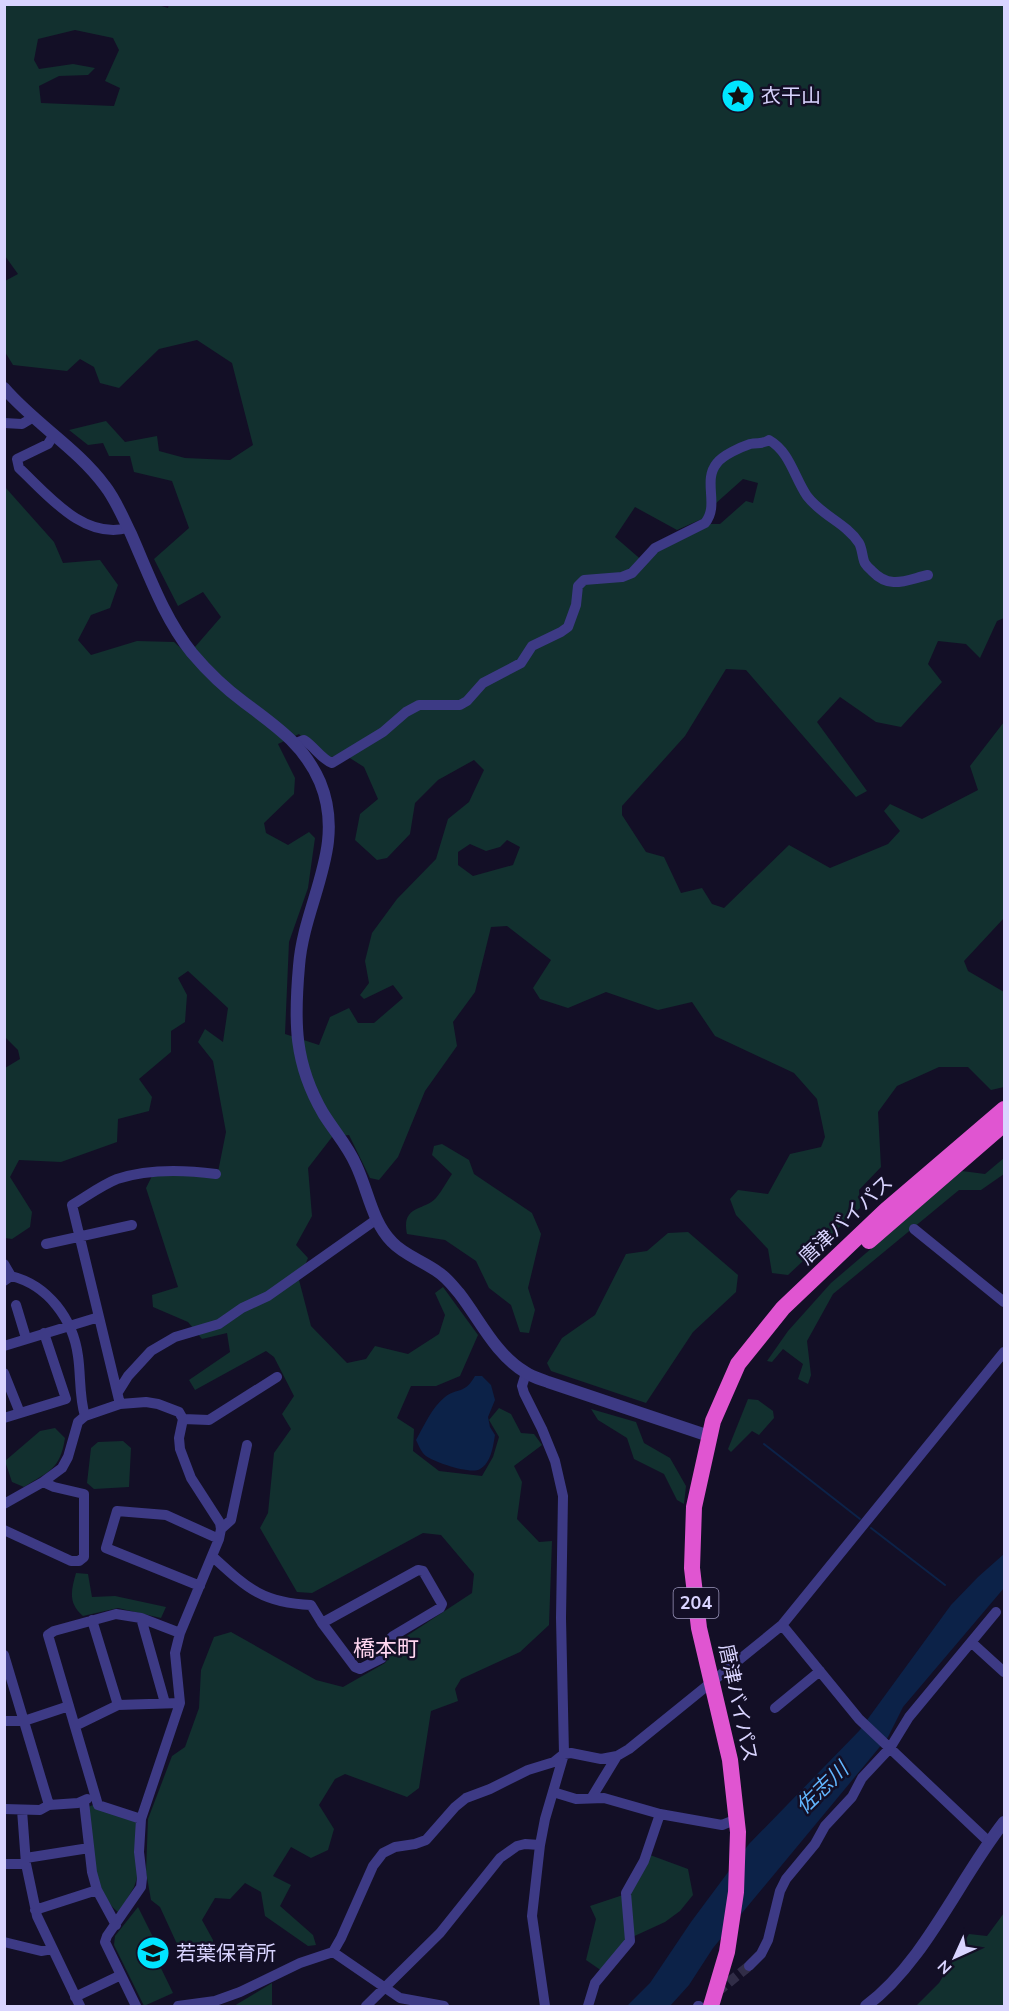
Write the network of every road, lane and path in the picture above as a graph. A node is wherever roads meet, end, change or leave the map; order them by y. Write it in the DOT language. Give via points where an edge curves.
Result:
graph roads {
  1 [pos="4,388"];
  2 [pos="32,418"];
  3 [pos="4,423"];
  4 [pos="53,436"];
  5 [pos="128,528"];
  6 [pos="928,575"];
  7 [pos="296,743"];
  8 [pos="1005,1109"];
  9 [pos="1005,1125"];
  10 [pos="216,1174"];
  11 [pos="377,1219"];
  12 [pos="132,1225"];
  13 [pos="914,1228"];
  14 [pos="79,1237"];
  15 [pos="46,1244"];
  16 [pos="4,1264"];
  17 [pos="8,1279"];
  18 [pos="1005,1302"];
  19 [pos="16,1305"];
  20 [pos="99,1317"];
  21 [pos="69,1325"];
  22 [pos="44,1333"];
  23 [pos="26,1338"];
  24 [pos="4,1346"];
  25 [pos="1005,1352"];
  26 [pos="4,1373"];
  27 [pos="526,1373"];
  28 [pos="277,1377"];
  29 [pos="734,1377"];
  30 [pos="119,1398"];
  31 [pos="20,1413"];
  32 [pos="85,1416"];
  33 [pos="4,1418"];
  34 [pos="183,1419"];
  35 [pos="709,1436"];
  36 [pos="247,1445"];
  37 [pos="43,1482"];
  38 [pos="4,1504"];
  39 [pos="4,1530"];
  40 [pos="220,1534"];
  41 [pos="212,1556"];
  42 [pos="200,1586"];
  43 [pos="996,1612"];
  44 [pos="141,1618"];
  45 [pos="92,1620"];
  46 [pos="322,1623"];
  47 [pos="782,1625"];
  48 [pos="180,1633"];
  49 [pos="971,1642"];
  50 [pos="4,1655"];
  51 [pos="820,1671"];
  52 [pos="1005,1672"];
  53 [pos="712,1684"];
  54 [pos="165,1703"];
  55 [pos="180,1703"];
  56 [pos="118,1705"];
  57 [pos="69,1706"];
  58 [pos="775,1708"];
  59 [pos="4,1721"];
  60 [pos="24,1721"];
  61 [pos="75,1726"];
  62 [pos="886,1745"];
  63 [pos="564,1754"];
  64 [pos="617,1756"];
  65 [pos="553,1791"];
  66 [pos="94,1793"];
  67 [pos="592,1797"];
  68 [pos="84,1802"];
  69 [pos="49,1805"];
  70 [pos="4,1809"];
  71 [pos="22,1810"];
  72 [pos="660,1814"];
  73 [pos="141,1819"];
  74 [pos="737,1825"];
  75 [pos="1003,1830"];
  76 [pos="989,1842"];
  77 [pos="540,1845"];
  78 [pos="89,1848"];
  79 [pos="26,1861"];
  80 [pos="4,1864"];
  81 [pos="97,1890"];
  82 [pos="35,1910"];
  83 [pos="116,1924"];
  84 [pos="4,1942"];
  85 [pos="52,1948"];
  86 [pos="333,1952"];
  87 [pos="749,1966"];
  88 [pos="121,1975"];
  89 [pos="385,1988"];
  90 [pos="78,2002"];
  91 [pos="419,2004"];
  92 [pos="703,2006"];
  93 [pos="136,2007"];
  94 [pos="178,2007"];
  95 [pos="366,2007"];
  96 [pos="444,2007"];
  97 [pos="545,2007"];
  98 [pos="588,2007"];
  99 [pos="866,2007"];
  1 -- 2 [label="street"];
  2 -- 3 [label="street" via="22,424"];
  2 -- 4 [label="street"];
  4 -- 5 [label="street" via="104,484"];
  4 -- 5 [label="street" via="48,444 17,459 19,468 81,523 118,531"];
  5 -- 7 [label="street" via="180,638 216,679"];
  6 -- 7 [label="street" via="893,584 880,579 864,563 860,544 823,514 808,496 787,456 776,444 769,440 752,444 714,466 713,507 705,523 655,548 632,573 584,580 578,586 568,627 532,646 521,663 483,683 467,701 450,706 418,705 332,763 312,744 304,740"];
  7 -- 11 [label="street" via="320,783 328,810 329,842 304,932 296,1037 314,1093 371,1190"];
  8 -- 29 [label="highway, 唐津バイパス / 204" via="886,1210 783,1308 738,1364"];
  9 -- 29 [label="highway, 唐津バイパス / 204" via="810,1291"];
  10 -- 14 [label="street" via="171,1172 117,1179 72,1205"];
  11 -- 27 [label="street" via="393,1244 440,1273 452,1285 495,1345"];
  11 -- 30 [label="street" via="268,1296 219,1324 175,1336 151,1351 128,1376"];
  12 -- 14 [label="street"];
  13 -- 18 [label="street"];
  14 -- 15 [label="street"];
  14 -- 20 [label="street"];
  16 -- 17 [label="street"];
  17 -- 21 [label="street" via="35,1285"];
  19 -- 23 [label="street"];
  20 -- 21 [label="street"];
  20 -- 30 [label="street"];
  21 -- 22 [label="street"];
  21 -- 32 [label="street" via="78,1356"];
  22 -- 23 [label="street"];
  22 -- 31 [label="street" via="66,1399"];
  23 -- 24 [label="street"];
  25 -- 47 [label="street"];
  26 -- 31 [label="street"];
  27 -- 35 [label="street"];
  27 -- 63 [label="street" via="524,1393 555,1461 563,1496"];
  28 -- 34 [label="street" via="209,1420"];
  29 -- 35 [label="highway, 唐津バイパス / 204"];
  30 -- 32 [label="street"];
  30 -- 34 [label="street" via="158,1404 179,1412"];
  31 -- 33 [label="street"];
  32 -- 37 [label="street" via="78,1422 62,1468"];
  34 -- 40 [label="street" via="179,1438 185,1463 216,1514"];
  35 -- 53 [label="highway, 唐津バイパス / 204" via="694,1507 692,1568 699,1628"];
  36 -- 40 [label="street" via="231,1520"];
  37 -- 38 [label="street"];
  37 -- 39 [label="street" via="84,1494 84,1557 79,1562 71,1561"];
  40 -- 41 [label="street"];
  40 -- 42 [label="street" via="166,1515 117,1511 106,1548"];
  41 -- 42 [label="street"];
  41 -- 46 [label="street" via="254,1592 288,1604 311,1605"];
  42 -- 48 [label="street"];
  43 -- 49 [label="street"];
  44 -- 45 [label="street" via="116,1614"];
  44 -- 48 [label="street"];
  44 -- 54 [label="street"];
  45 -- 56 [label="street"];
  45 -- 57 [label="street" via="48,1635"];
  46 -- 46 [label="street" via="418,1570 423,1571 442,1604 393,1636 382,1658 360,1669"];
  47 -- 51 [label="street"];
  47 -- 53 [label="street"];
  48 -- 55 [label="street" via="174,1661"];
  49 -- 52 [label="street"];
  49 -- 62 [label="street"];
  50 -- 60 [label="street"];
  51 -- 58 [label="street"];
  51 -- 62 [label="street"];
  53 -- 64 [label="street"];
  53 -- 74 [label="highway, 唐津バイパス / 204" via="730,1760"];
  54 -- 55 [label="street"];
  54 -- 56 [label="street"];
  55 -- 73 [label="street"];
  56 -- 61 [label="street"];
  57 -- 60 [label="street"];
  57 -- 61 [label="street"];
  59 -- 60 [label="street"];
  60 -- 69 [label="street"];
  61 -- 66 [label="street"];
  62 -- 76 [label="street"];
  62 -- 87 [label="street" via="852,1797 786,1879 768,1940"];
  63 -- 64 [label="street" via="601,1759"];
  63 -- 65 [label="street"];
  63 -- 86 [label="street" via="554,1762 466,1798 426,1840 383,1853 373,1866"];
  64 -- 67 [label="street"];
  65 -- 67 [label="street" via="576,1799"];
  65 -- 77 [label="street"];
  66 -- 68 [label="street"];
  66 -- 73 [label="street" via="98,1805"];
  67 -- 72 [label="street"];
  68 -- 69 [label="street"];
  68 -- 78 [label="street"];
  69 -- 71 [label="street" via="40,1810"];
  70 -- 71 [label="street"];
  71 -- 79 [label="street"];
  72 -- 74 [label="street"];
  72 -- 98 [label="street" via="644,1861 626,1893 630,1941 595,1983"];
  73 -- 83 [label="street" via="141,1887"];
  74 -- 92 [label="highway, 唐津バイパス / 204" via="736,1892 727,1953"];
  75 -- 76 [label="street"];
  76 -- 99 [label="street" via="900,1974"];
  77 -- 89 [label="street" via="525,1844 500,1858 440,1933"];
  77 -- 97 [label="street" via="532,1916"];
  78 -- 79 [label="street"];
  78 -- 81 [label="street"];
  79 -- 80 [label="street"];
  79 -- 82 [label="street"];
  81 -- 82 [label="street"];
  81 -- 83 [label="street"];
  82 -- 85 [label="street"];
  83 -- 88 [label="street" via="105,1942"];
  84 -- 85 [label="street" via="41,1951"];
  85 -- 90 [label="street"];
  86 -- 89 [label="street"];
  86 -- 94 [label="street" via="215,2001"];
  88 -- 90 [label="street"];
  88 -- 93 [label="street"];
  89 -- 91 [label="street"];
  89 -- 95 [label="street"];
  91 -- 96 [label="street"];
}
